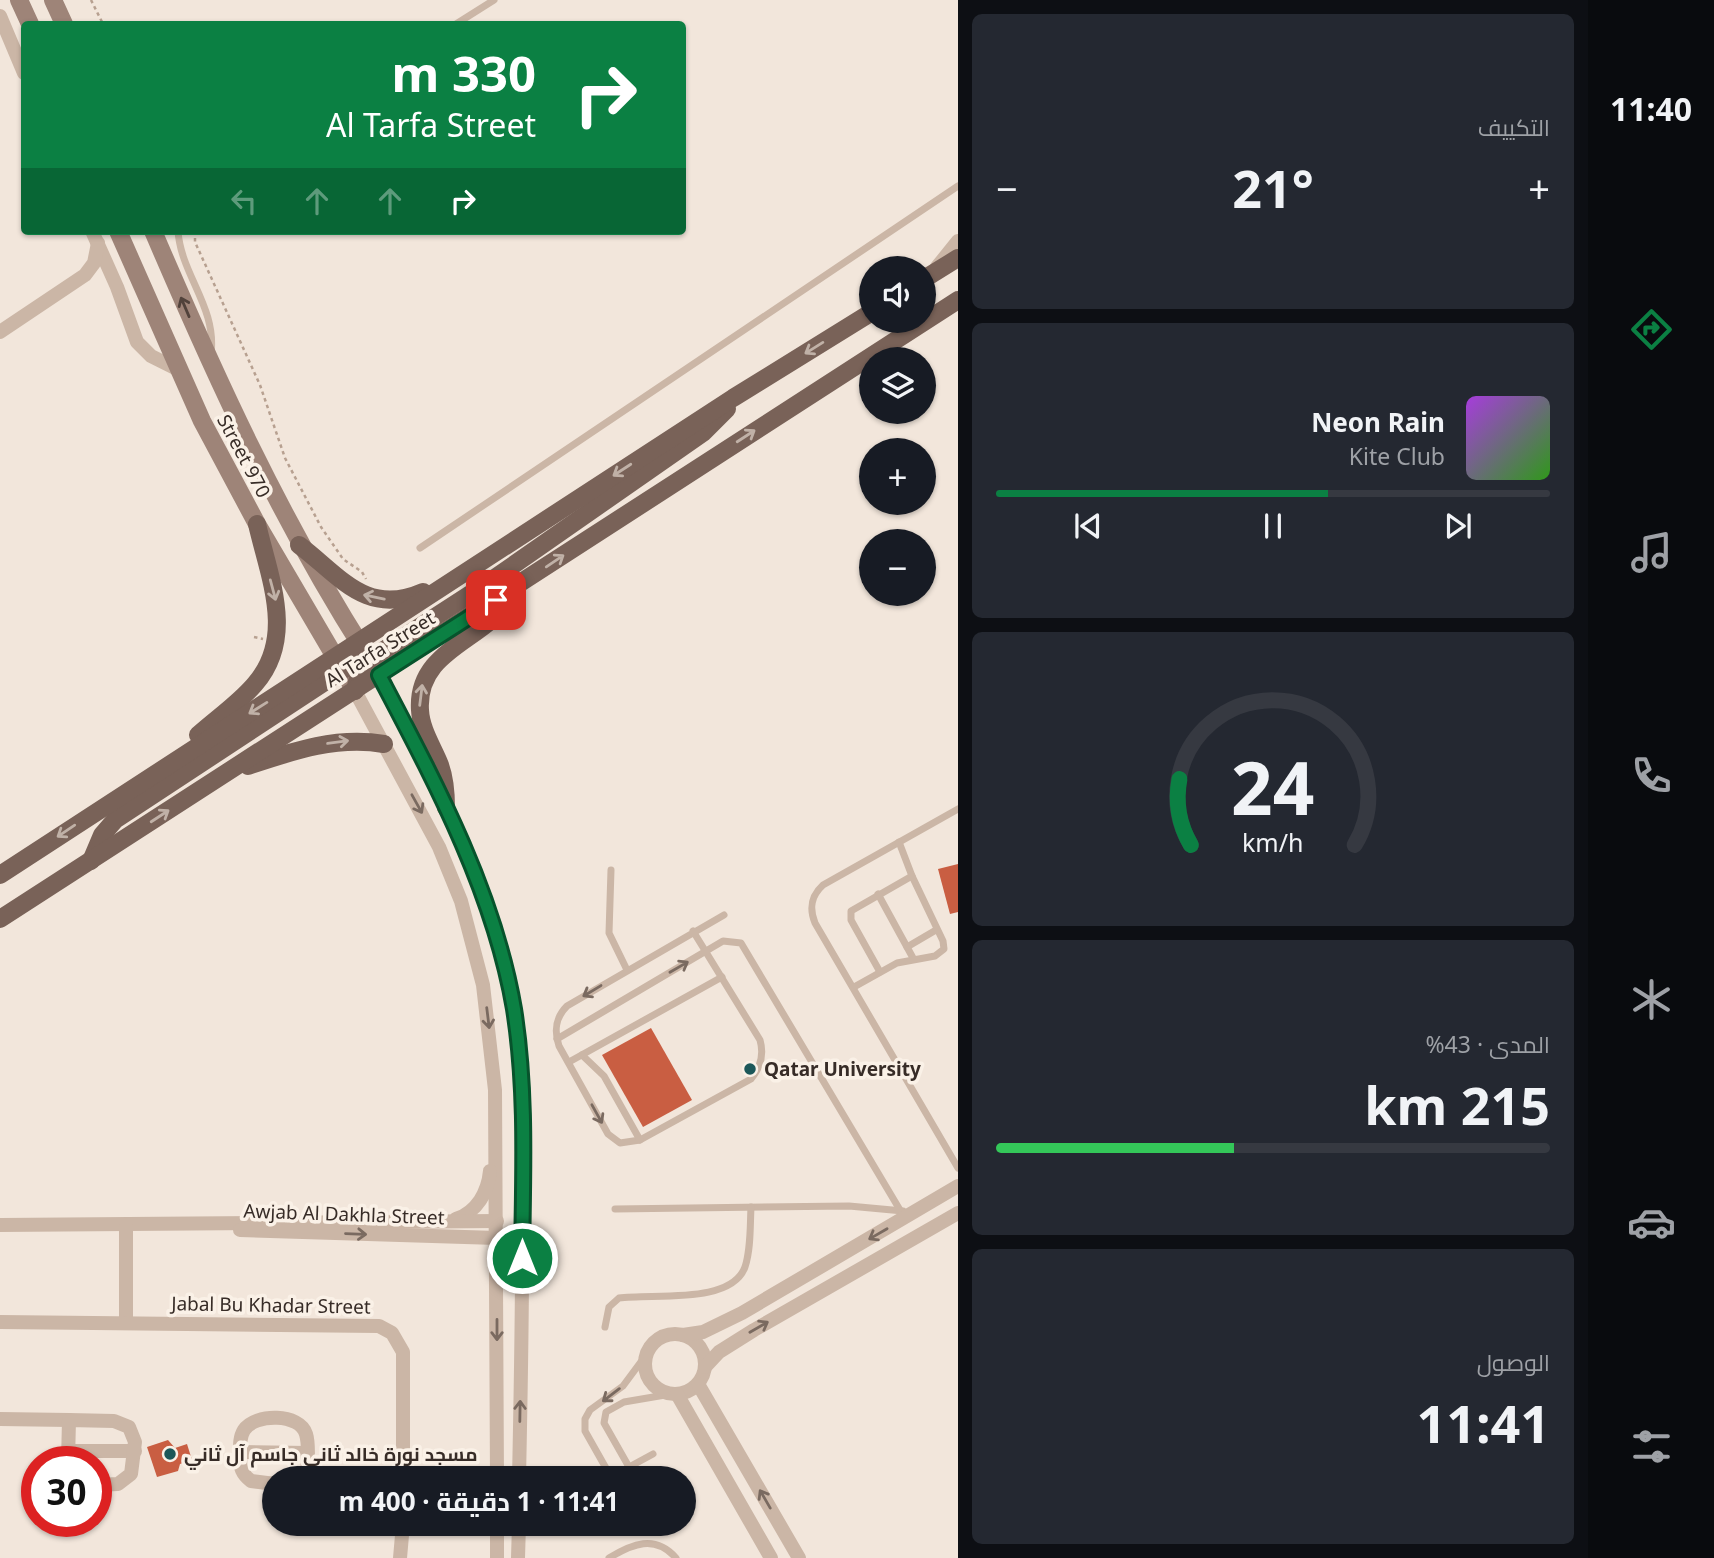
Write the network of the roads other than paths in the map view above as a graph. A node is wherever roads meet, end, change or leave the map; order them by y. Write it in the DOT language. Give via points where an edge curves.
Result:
graph roads {
  1 [pos="19,0"];
  2 [pos="53,0"];
  3 [pos="494,0"];
  4 [pos="0,16"];
  5 [pos="29,21"];
  6 [pos="63,21"];
  7 [pos="461,21"];
  8 [pos="21,66"];
  9 [pos="958,186"];
  10 [pos="120,235"];
  11 [pos="155,235"];
  12 [pos="179,235"];
  13 [pos="95,237"];
  14 [pos="958,241"];
  15 [pos="958,258"];
  16 [pos="936,267"];
  17 [pos="936,271"];
  18 [pos="80,279"];
  19 [pos="117,287"];
  20 [pos="958,300"];
  21 [pos="859,320"];
  22 [pos="0,332"];
  23 [pos="209,365"];
  24 [pos="177,369"];
  25 [pos="733,398"];
  26 [pos="257,524"];
  27 [pos="299,545"];
  28 [pos="421,548"];
  29 [pos="516,587"];
  30 [pos="440,590"];
  31 [pos="359,642"];
  32 [pos="340,664"];
  33 [pos="374,667"];
  34 [pos="355,691"];
  35 [pos="384,744"];
  36 [pos="164,766"];
  37 [pos="225,773"];
  38 [pos="446,808"];
  39 [pos="958,809"];
  40 [pos="900,842"];
  41 [pos="91,861"];
  42 [pos="611,870"];
  43 [pos="0,875"];
  44 [pos="912,876"];
  45 [pos="878,894"];
  46 [pos="724,915"];
  47 [pos="0,919"];
  48 [pos="936,930"];
  49 [pos="693,931"];
  50 [pos="907,947"];
  51 [pos="706,951"];
  52 [pos="913,958"];
  53 [pos="627,971"];
  54 [pos="880,972"];
  55 [pos="722,977"];
  56 [pos="854,987"];
  57 [pos="557,1039"];
  58 [pos="582,1055"];
  59 [pos="569,1062"];
  60 [pos="495,1090"];
  61 [pos="640,1140"];
  62 [pos="958,1168"];
  63 [pos="953,1189"];
  64 [pos="751,1207"];
  65 [pos="615,1209"];
  66 [pos="958,1210"];
  67 [pos="907,1211"];
  68 [pos="450,1221"];
  69 [pos="497,1221"];
  70 [pos="0,1225"];
  71 [pos="126,1225"];
  72 [pos="190,1225"];
  73 [pos="497,1238"];
  74 [pos="0,1322"];
  75 [pos="126,1323"];
  76 [pos="605,1327"];
  77 [pos="683,1335"];
  78 [pos="646,1355"];
  79 [pos="705,1367"];
  80 [pos="698,1384"];
  81 [pos="674,1394"];
  82 [pos="0,1419"];
  83 [pos="69,1420"];
  84 [pos="68,1446"];
  85 [pos="135,1451"];
  86 [pos="240,1452"];
  87 [pos="112,1453"];
  88 [pos="307,1453"];
  89 [pos="653,1454"];
  90 [pos="307,1466"];
  91 [pos="403,1466"];
  92 [pos="497,1466"];
  93 [pos="519,1466"];
  94 [pos="603,1466"];
  95 [pos="628,1466"];
  96 [pos="631,1466"];
  97 [pos="262,1483"];
  98 [pos="112,1484"];
  99 [pos="401,1536"];
  100 [pos="497,1536"];
  101 [pos="519,1536"];
  102 [pos="400,1558"];
  103 [pos="497,1558"];
  104 [pos="518,1558"];
  105 [pos="609,1558"];
  106 [pos="676,1558"];
  107 [pos="771,1558"];
  108 [pos="799,1558"];
  1 -- 5 [label="main road"];
  2 -- 6 [label="main road"];
  3 -- 7 [label="lane"];
  4 -- 8 [label="street"];
  9 -- 28 [label="lane"];
  10 -- 24 [label="main road, Street 970"];
  23 -- 11 [label="main road, Street 970, one-way"];
  12 -- 23 [label="lane" via="211,323"];
  13 -- 18 [label="street" via="94,263"];
  13 -- 19 [label="street"];
  14 -- 16 [label="street"];
  15 -- 17 [label="main road"];
  18 -- 19 [label="street" via="100,278"];
  18 -- 22 [label="street"];
  19 -- 24 [label="street" via="136,342"];
  29 -- 20 [label="main road, Al Tarfa Street, one-way"];
  21 -- 25 [label="main road, Al Tarfa Street, one-way"];
  23 -- 27 [label="main road, Street 970"];
  24 -- 26 [label="main road, Street 970"];
  25 -- 30 [label="main road, Al Tarfa Street, one-way"];
  25 -- 33 [label="main road" via="721,418 704,432"];
  26 -- 32 [label="main road, Street 970"];
  26 -- 36 [label="main road, one-way" via="278,622 271,659 246,694"];
  30 -- 27 [label="main road, one-way" via="404,600 364,596"];
  27 -- 31 [label="main road, Street 970"];
  29 -- 33 [label="main road, Al Tarfa Street"];
  38 -- 29 [label="main road, one-way" via="441,767 421,721 422,687 440,656 503,610"];
  30 -- 31 [label="main road, Al Tarfa Street"];
  31 -- 32 [label="main road" via="355,656"];
  31 -- 33 [label="main road, Street 970"];
  32 -- 34 [label="main road, Street 970"];
  32 -- 36 [label="main road, Al Tarfa Street, one-way"];
  32 -- 41 [label="main road" via="115,820 102,835"];
  33 -- 34 [label="main road" via="359,673"];
  33 -- 38 [label="street"];
  34 -- 35 [label="street"];
  34 -- 37 [label="main road, Al Tarfa Street"];
  37 -- 35 [label="main road, one-way" via="337,741"];
  35 -- 60 [label="street, one-way" via="426,820 461,901 483,985"];
  36 -- 43 [label="main road, Al Tarfa Street, one-way"];
  41 -- 37 [label="main road, Al Tarfa Street, one-way"];
  93 -- 38 [label="street, one-way" via="522,1207 518,1040 499,948"];
  39 -- 40 [label="lane"];
  40 -- 44 [label="lane"];
  40 -- 56 [label="lane" via="823,885 814,895 815,923"];
  41 -- 47 [label="main road, Al Tarfa Street"];
  42 -- 53 [label="lane" via="609,933"];
  44 -- 45 [label="lane"];
  44 -- 48 [label="lane"];
  45 -- 50 [label="lane"];
  45 -- 54 [label="lane" via="854,907 850,915"];
  46 -- 49 [label="lane"];
  48 -- 50 [label="lane"];
  48 -- 52 [label="lane" via="943,941 942,952"];
  49 -- 51 [label="lane"];
  49 -- 53 [label="lane"];
  50 -- 52 [label="lane"];
  51 -- 55 [label="lane"];
  57 -- 51 [label="lane, one-way"];
  51 -- 67 [label="lane" via="729,940 746,947"];
  52 -- 54 [label="lane"];
  53 -- 57 [label="lane, one-way" via="563,1010 556,1024"];
  54 -- 56 [label="lane"];
  55 -- 58 [label="lane"];
  55 -- 61 [label="lane" via="760,1040 759,1067 751,1079"];
  56 -- 62 [label="lane"];
  57 -- 59 [label="lane"];
  58 -- 59 [label="lane"];
  58 -- 61 [label="lane" via="604,1076"];
  59 -- 61 [label="lane, one-way" via="611,1138 625,1144"];
  60 -- 68 [label="street" via="489,1113 486,1190 471,1211"];
  60 -- 69 [label="street"];
  63 -- 66 [label="street"];
  63 -- 67 [label="street"];
  64 -- 65 [label="lane"];
  64 -- 67 [label="lane"];
  64 -- 76 [label="lane" via="747,1259 736,1281 715,1292 619,1298 608,1307"];
  79 -- 66 [label="street, one-way" via="745,1335"];
  67 -- 77 [label="street, one-way" via="742,1313 703,1332"];
  68 -- 69 [label="street, Awjab Al Dakhla Street"];
  68 -- 72 [label="street, Awjab Al Dakhla Street"];
  69 -- 73 [label="street"];
  70 -- 71 [label="street, Awjab Al Dakhla Street"];
  71 -- 72 [label="street, Awjab Al Dakhla Street"];
  71 -- 75 [label="street"];
  72 -- 73 [label="street, Awjab Al Dakhla Street, one-way"];
  73 -- 92 [label="street, one-way"];
  74 -- 75 [label="street, Jabal Bu Khadar Street"];
  75 -- 91 [label="street, Jabal Bu Khadar Street" via="365,1324 386,1329 400,1345 404,1359"];
  77 -- 78 [label="street" via="660,1337"];
  77 -- 79 [label="street" via="700,1347"];
  78 -- 81 [label="street" via="648,1378 655,1387"];
  78 -- 94 [label="lane, one-way" via="623,1386 590,1410 585,1419 585,1431"];
  79 -- 80 [label="street"];
  80 -- 81 [label="street"];
  108 -- 80 [label="street, one-way"];
  81 -- 95 [label="lane" via="624,1402 606,1412 604,1423"];
  81 -- 107 [label="street"];
  82 -- 83 [label="street"];
  83 -- 84 [label="street"];
  83 -- 85 [label="street" via="125,1423 134,1436"];
  85 -- 87 [label="street"];
  85 -- 98 [label="street" via="128,1478"];
  86 -- 88 [label="street"];
  86 -- 88 [label="street" via="241,1437 251,1423 285,1419 304,1429"];
  86 -- 97 [label="street" via="246,1478"];
  88 -- 90 [label="street"];
  89 -- 96 [label="lane"];
  99 -- 102 [label="street"];
  100 -- 103 [label="street"];
  101 -- 104 [label="street"];
  105 -- 106 [label="lane" via="642,1543 658,1545"];
}
